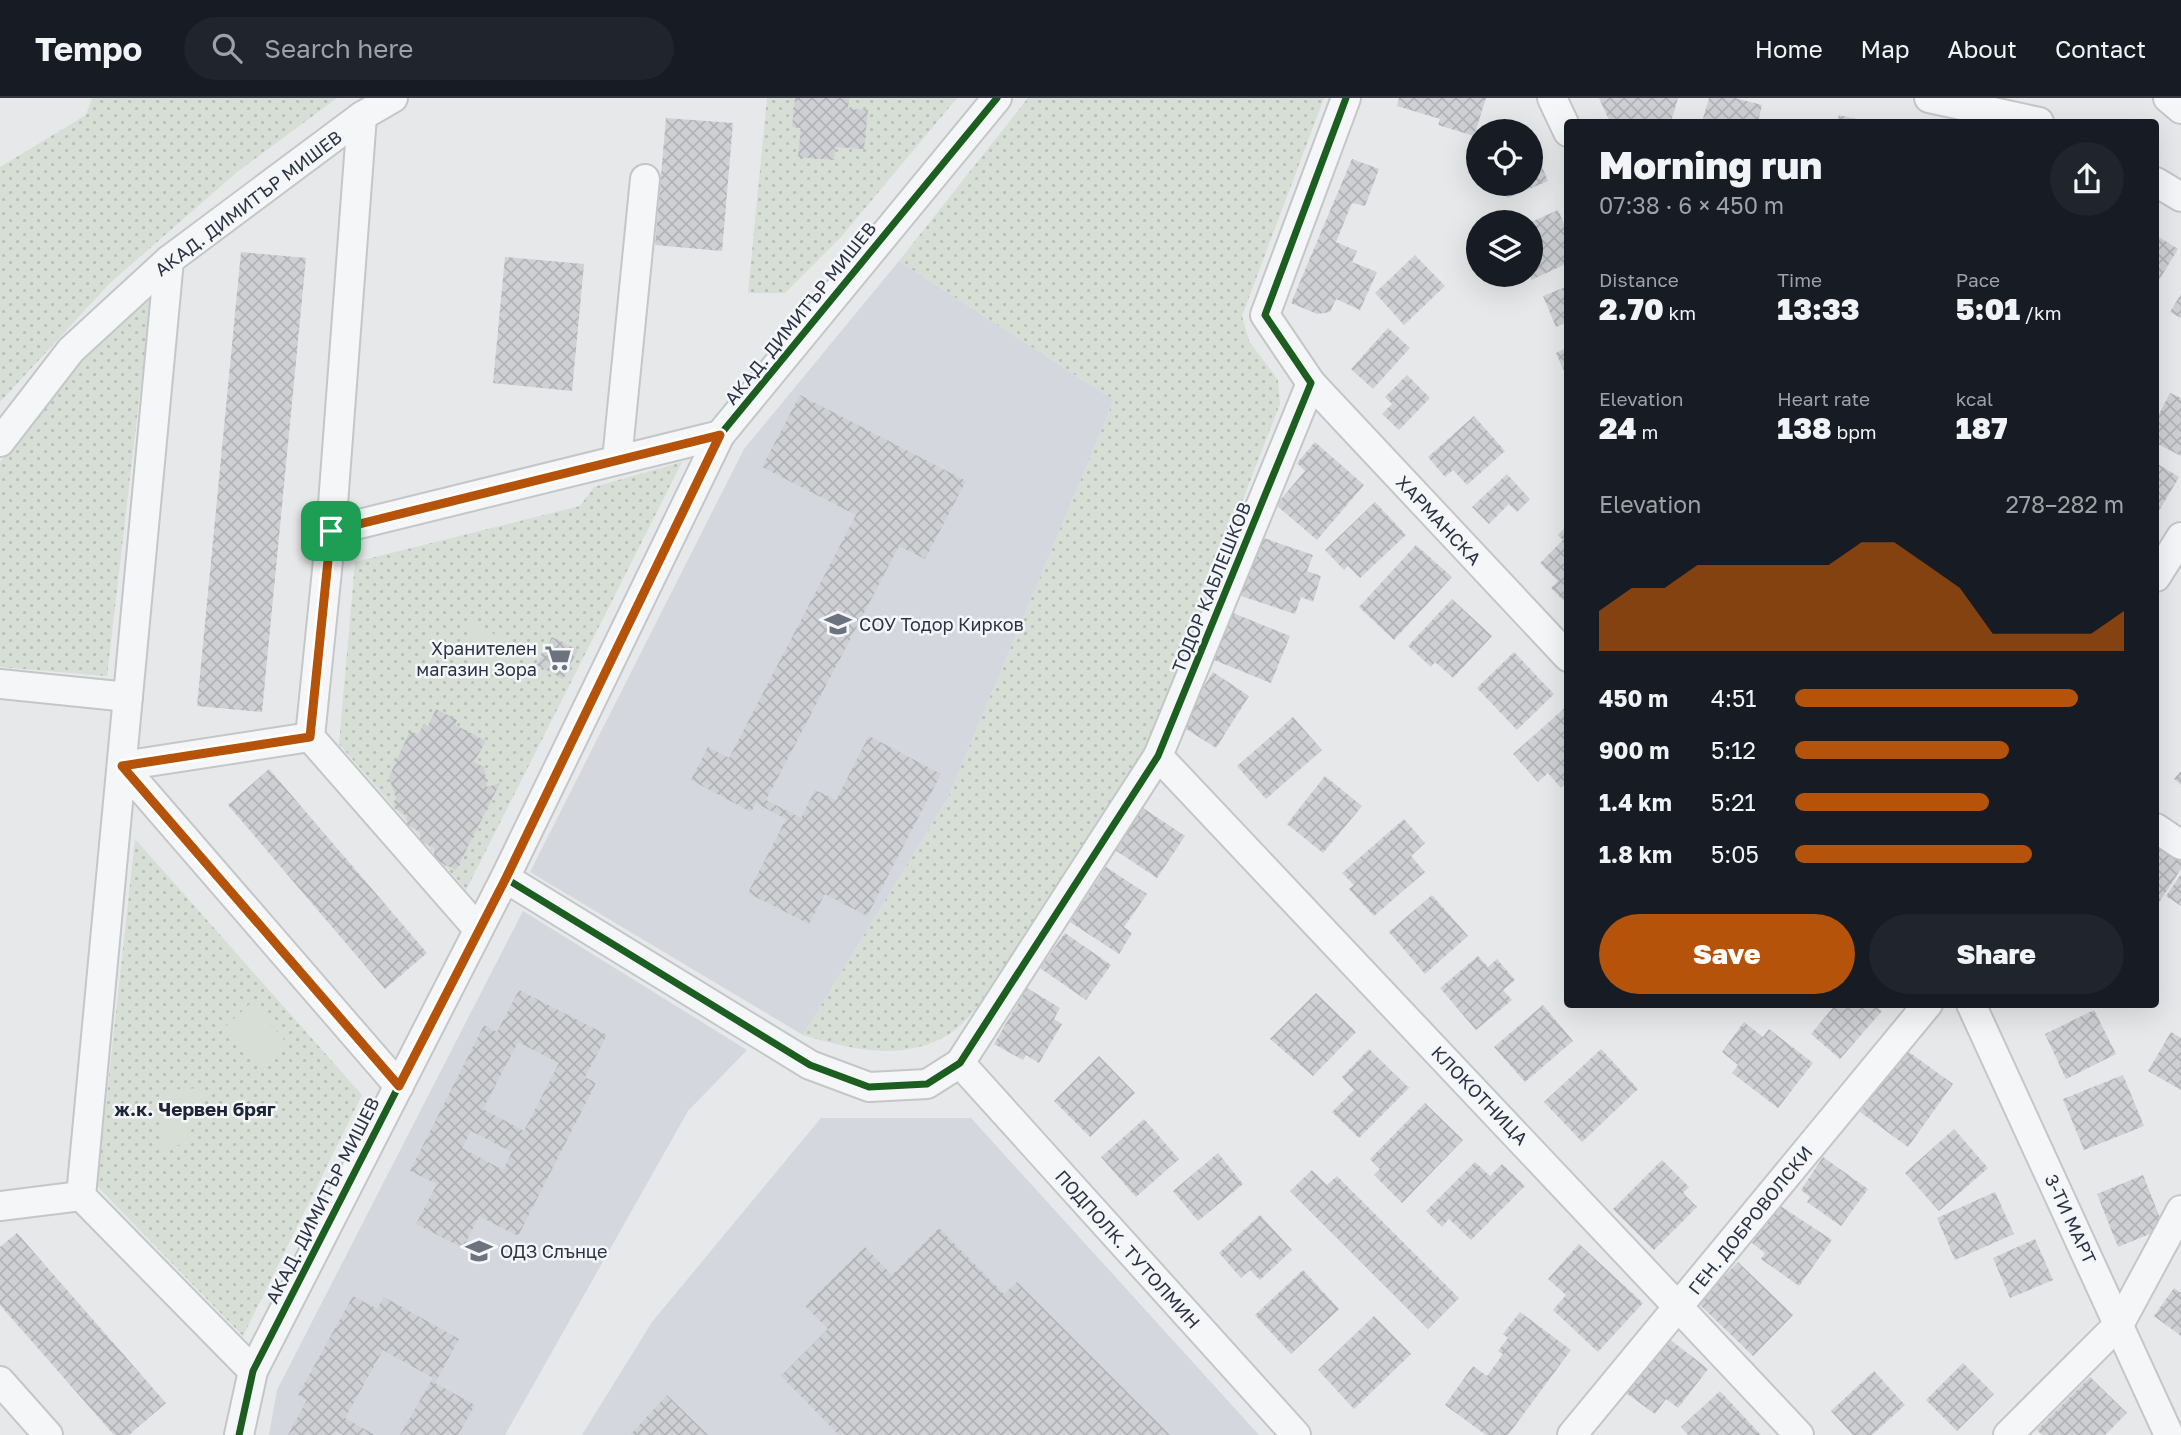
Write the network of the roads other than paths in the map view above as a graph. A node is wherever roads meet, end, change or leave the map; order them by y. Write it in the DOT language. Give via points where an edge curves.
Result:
graph roads {
  1 [pos="393,98"];
  2 [pos="997,98"];
  3 [pos="1346,98"];
  4 [pos="1552,98"];
  5 [pos="1930,98"];
  6 [pos="2168,98"];
  7 [pos="2181,109"];
  8 [pos="362,116"];
  9 [pos="2025,119"];
  10 [pos="1564,124"];
  11 [pos="645,179"];
  12 [pos="2159,184"];
  13 [pos="2181,197"];
  14 [pos="169,260"];
  15 [pos="1311,383"];
  16 [pos="720,435"];
  17 [pos="0,442"];
  18 [pos="617,460"];
  19 [pos="331,531"];
  20 [pos="2181,537"];
  21 [pos="2159,572"];
  22 [pos="1564,653"];
  23 [pos="0,684"];
  24 [pos="128,697"];
  25 [pos="310,737"];
  26 [pos="1158,757"];
  27 [pos="122,766"];
  28 [pos="2159,830"];
  29 [pos="2181,845"];
  30 [pos="506,878"];
  31 [pos="478,929"];
  32 [pos="1917,1008"];
  33 [pos="1973,1008"];
  34 [pos="960,1063"];
  35 [pos="399,1086"];
  36 [pos="81,1196"];
  37 [pos="0,1206"];
  38 [pos="2181,1210"];
  39 [pos="2171,1253"];
  40 [pos="1680,1306"];
  41 [pos="2120,1323"];
  42 [pos="253,1371"];
  43 [pos="0,1381"];
  44 [pos="48,1435"];
  45 [pos="239,1435"];
  46 [pos="1296,1435"];
  47 [pos="1572,1435"];
  48 [pos="1799,1435"];
  49 [pos="2008,1435"];
  50 [pos="2169,1435"];
  1 -- 8 [label="street, АКАД. ДИМИТЪР МИШЕВ"];
  2 -- 16 [label="street, АКАД. ДИМИТЪР МИШЕВ"];
  3 -- 15 [label="street" via="1265,315"];
  4 -- 10 [label="street"];
  5 -- 9 [label="street"];
  6 -- 7 [label="street"];
  8 -- 14 [label="street, АКАД. ДИМИТЪР МИШЕВ"];
  8 -- 19 [label="street"];
  11 -- 18 [label="street"];
  12 -- 13 [label="street"];
  14 -- 17 [label="street, АКАД. ДИМИТЪР МИШЕВ" via="71,350"];
  14 -- 24 [label="street"];
  15 -- 22 [label="street, ХАРМАНСКА"];
  15 -- 26 [label="street, ТОДОР КАБЛЕШКОВ"];
  16 -- 18 [label="street"];
  16 -- 30 [label="street, АКАД. ДИМИТЪР МИШЕВ"];
  18 -- 19 [label="street"];
  19 -- 25 [label="street"];
  20 -- 21 [label="street"];
  23 -- 24 [label="street"];
  24 -- 27 [label="street"];
  25 -- 27 [label="street"];
  25 -- 31 [label="street"];
  26 -- 34 [label="street, ТОДОР КАБЛЕШКОВ"];
  26 -- 40 [label="street, КЛОКОТНИЦА"];
  27 -- 35 [label="street"];
  27 -- 36 [label="street"];
  28 -- 29 [label="street"];
  30 -- 31 [label="street, АКАД. ДИМИТЪР МИШЕВ"];
  30 -- 34 [label="street" via="810,1065 869,1087 928,1084"];
  31 -- 35 [label="street, АКАД. ДИМИТЪР МИШЕВ"];
  32 -- 40 [label="street, ГЕН. ДОБРОВОЛСКИ"];
  33 -- 41 [label="street, 3-ТИ МАРТ"];
  34 -- 46 [label="street, ПОДПОЛК. ТУТОЛМИН"];
  35 -- 42 [label="street, АКАД. ДИМИТЪР МИШЕВ"];
  36 -- 37 [label="street"];
  36 -- 42 [label="street"];
  38 -- 39 [label="street"];
  39 -- 41 [label="street"];
  40 -- 47 [label="street, ГЕН. ДОБРОВОЛСКИ"];
  40 -- 48 [label="street, КЛОКОТНИЦА"];
  41 -- 49 [label="street"];
  41 -- 50 [label="street, 3-ТИ МАРТ"];
  42 -- 45 [label="street, АКАД. ДИМИТЪР МИШЕВ"];
  43 -- 44 [label="street"];
}
